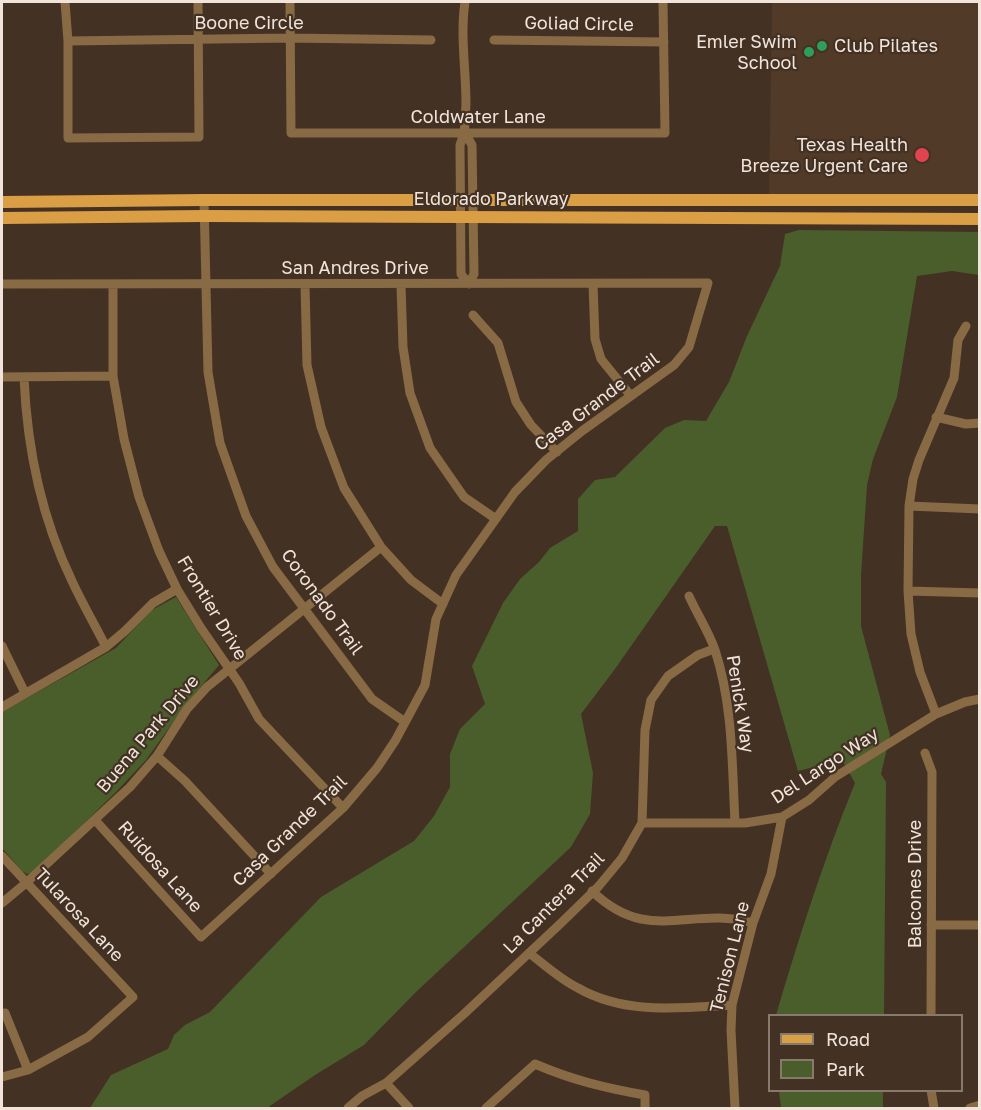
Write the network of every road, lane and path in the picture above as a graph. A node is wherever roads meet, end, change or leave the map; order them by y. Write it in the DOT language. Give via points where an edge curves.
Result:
graph roads {
  1 [pos="64,2"];
  2 [pos="198,2"];
  3 [pos="290,2"];
  4 [pos="465,2"];
  5 [pos="663,2"];
  6 [pos="290,38"];
  7 [pos="197,39"];
  8 [pos="431,40"];
  9 [pos="494,40"];
  10 [pos="68,41"];
  11 [pos="664,42"];
  12 [pos="465,134"];
  13 [pos="204,200"];
  14 [pos="467,200"];
  15 [pos="980,200"];
  16 [pos="843,201"];
  17 [pos="2,202"];
  18 [pos="204,216"];
  19 [pos="467,217"];
  20 [pos="2,218"];
  21 [pos="843,218"];
  22 [pos="980,219"];
  23 [pos="708,283"];
  24 [pos="2,284"];
  25 [pos="593,284"];
  26 [pos="113,285"];
  27 [pos="206,285"];
  28 [pos="305,285"];
  29 [pos="401,285"];
  30 [pos="469,285"];
  31 [pos="473,315"];
  32 [pos="966,326"];
  33 [pos="113,376"];
  34 [pos="2,377"];
  35 [pos="24,377"];
  36 [pos="631,396"];
  37 [pos="936,417"];
  38 [pos="980,423"];
  39 [pos="557,452"];
  40 [pos="909,506"];
  41 [pos="980,508"];
  42 [pos="496,519"];
  43 [pos="381,547"];
  44 [pos="177,589"];
  45 [pos="908,591"];
  46 [pos="980,593"];
  47 [pos="689,596"];
  48 [pos="443,604"];
  49 [pos="305,609"];
  50 [pos="2,646"];
  51 [pos="106,647"];
  52 [pos="714,649"];
  53 [pos="230,670"];
  54 [pos="25,693"];
  55 [pos="980,699"];
  56 [pos="2,706"];
  57 [pos="936,714"];
  58 [pos="405,722"];
  59 [pos="925,753"];
  60 [pos="157,756"];
  61 [pos="343,808"];
  62 [pos="782,817"];
  63 [pos="95,820"];
  64 [pos="642,823"];
  65 [pos="735,823"];
  66 [pos="2,856"];
  67 [pos="271,874"];
  68 [pos="26,883"];
  69 [pos="592,891"];
  70 [pos="2,903"];
  71 [pos="753,923"];
  72 [pos="931,925"];
  73 [pos="980,925"];
  74 [pos="201,937"];
  75 [pos="529,953"];
  76 [pos="732,1005"];
  77 [pos="5,1013"];
  78 [pos="931,1014"];
  79 [pos="28,1070"];
  80 [pos="2,1077"];
  81 [pos="386,1083"];
  82 [pos="931,1092"];
  83 [pos="980,1104"];
  84 [pos="348,1108"];
  85 [pos="409,1108"];
  86 [pos="486,1108"];
  87 [pos="645,1108"];
  88 [pos="735,1108"];
  89 [pos="934,1108"];
  90 [pos="970,1108"];
  1 -- 10 [label="street"];
  2 -- 7 [label="street"];
  3 -- 6 [label="street"];
  4 -- 12 [label="street"];
  5 -- 11 [label="street"];
  6 -- 7 [label="street, Boone Circle"];
  6 -- 8 [label="street, Boone Circle"];
  6 -- 12 [label="street, Coldwater Lane" via="291,134"];
  7 -- 10 [label="street, Boone Circle"];
  7 -- 10 [label="street" via="199,137 68,138"];
  9 -- 11 [label="street, Goliad Circle"];
  11 -- 12 [label="street, Coldwater Lane" via="665,134"];
  12 -- 14 [label="street" via="472,145"];
  13 -- 14 [label="main road, Eldorado Parkway"];
  13 -- 17 [label="main road, Eldorado Parkway"];
  13 -- 18 [label="street, Coronado Trail"];
  14 -- 16 [label="main road, Eldorado Parkway"];
  14 -- 19 [label="street"];
  15 -- 16 [label="main road, Eldorado Parkway"];
  16 -- 21 [label="main road"];
  18 -- 19 [label="main road, Eldorado Parkway"];
  18 -- 20 [label="main road, Eldorado Parkway"];
  18 -- 27 [label="street, Coronado Trail"];
  19 -- 21 [label="main road, Eldorado Parkway"];
  19 -- 30 [label="street" via="461,274"];
  21 -- 22 [label="main road, Eldorado Parkway"];
  23 -- 25 [label="street, San Andres Drive"];
  23 -- 36 [label="street, Casa Grande Trail" via="689,347 674,365"];
  24 -- 26 [label="street, San Andres Drive"];
  25 -- 30 [label="street, San Andres Drive"];
  25 -- 36 [label="street" via="595,339 602,359"];
  26 -- 27 [label="street, San Andres Drive"];
  26 -- 33 [label="street, Frontier Drive"];
  27 -- 28 [label="street, San Andres Drive"];
  27 -- 49 [label="street, Coronado Trail" via="208,372 220,443 246,516 273,567"];
  28 -- 29 [label="street, San Andres Drive"];
  28 -- 43 [label="street" via="307,365 321,427 344,488"];
  29 -- 30 [label="street, San Andres Drive"];
  29 -- 42 [label="street" via="403,347 410,393 430,448 464,496"];
  31 -- 39 [label="street" via="498,343 516,402"];
  32 -- 37 [label="street" via="958,340 954,378"];
  33 -- 35 [label="street"];
  33 -- 44 [label="street, Frontier Drive" via="139,496"];
  34 -- 35 [label="street"];
  35 -- 51 [label="street" via="33,466 48,521 71,580"];
  36 -- 39 [label="street, Casa Grande Trail"];
  37 -- 38 [label="street"];
  37 -- 40 [label="street" via="913,479"];
  39 -- 42 [label="street, Casa Grande Trail" via="515,492"];
  40 -- 41 [label="street"];
  40 -- 45 [label="street"];
  42 -- 48 [label="street, Casa Grande Trail" via="456,575"];
  43 -- 48 [label="street" via="411,580"];
  43 -- 49 [label="street, Buena Park Drive"];
  44 -- 51 [label="street" via="153,603"];
  44 -- 53 [label="street, Frontier Drive"];
  45 -- 46 [label="street"];
  45 -- 57 [label="street" via="918,667"];
  47 -- 52 [label="street, Penick Way"];
  48 -- 58 [label="street, Casa Grande Trail" via="436,619 425,685"];
  49 -- 53 [label="street, Buena Park Drive"];
  49 -- 58 [label="street, Coronado Trail" via="372,699"];
  50 -- 54 [label="street"];
  51 -- 54 [label="street"];
  52 -- 64 [label="street, La Cantera Trail" via="669,676 651,700 645,730"];
  52 -- 65 [label="street, Penick Way" via="730,727"];
  53 -- 60 [label="street, Buena Park Drive" via="187,709"];
  53 -- 61 [label="street, Frontier Drive" via="259,719"];
  54 -- 56 [label="street"];
  55 -- 57 [label="street, Del Largo Way"];
  57 -- 62 [label="street, Del Largo Way" via="835,777"];
  58 -- 61 [label="street, Casa Grande Trail" via="376,768"];
  59 -- 72 [label="street, Balcones Drive" via="932,772"];
  60 -- 63 [label="street, Buena Park Drive"];
  60 -- 67 [label="street"];
  61 -- 67 [label="street, Casa Grande Trail"];
  62 -- 65 [label="street, Del Largo Way"];
  62 -- 71 [label="street, Tenison Lane" via="771,874"];
  63 -- 68 [label="street, Buena Park Drive"];
  63 -- 74 [label="street, Ruidosa Lane"];
  64 -- 65 [label="street, Del Largo Way"];
  64 -- 69 [label="street, La Cantera Trail" via="622,858"];
  66 -- 68 [label="street, Tularosa Lane"];
  67 -- 74 [label="street, Casa Grande Trail"];
  68 -- 70 [label="street, Buena Park Drive"];
  68 -- 79 [label="street, Tularosa Lane" via="133,997 88,1037"];
  69 -- 71 [label="street" via="621,914 642,921 718,918"];
  69 -- 75 [label="street, La Cantera Trail"];
  71 -- 76 [label="street, Tenison Lane"];
  72 -- 73 [label="street"];
  72 -- 78 [label="street, Balcones Drive"];
  75 -- 76 [label="street" via="580,990 627,1006 671,1009"];
  75 -- 81 [label="street, La Cantera Trail"];
  76 -- 88 [label="street, Tenison Lane"];
  77 -- 79 [label="street"];
  79 -- 80 [label="street"];
  81 -- 84 [label="street, La Cantera Trail"];
  81 -- 85 [label="street"];
  82 -- 89 [label="street"];
  83 -- 90 [label="street"];
  86 -- 87 [label="street" via="535,1064 568,1078 645,1095"];
}
